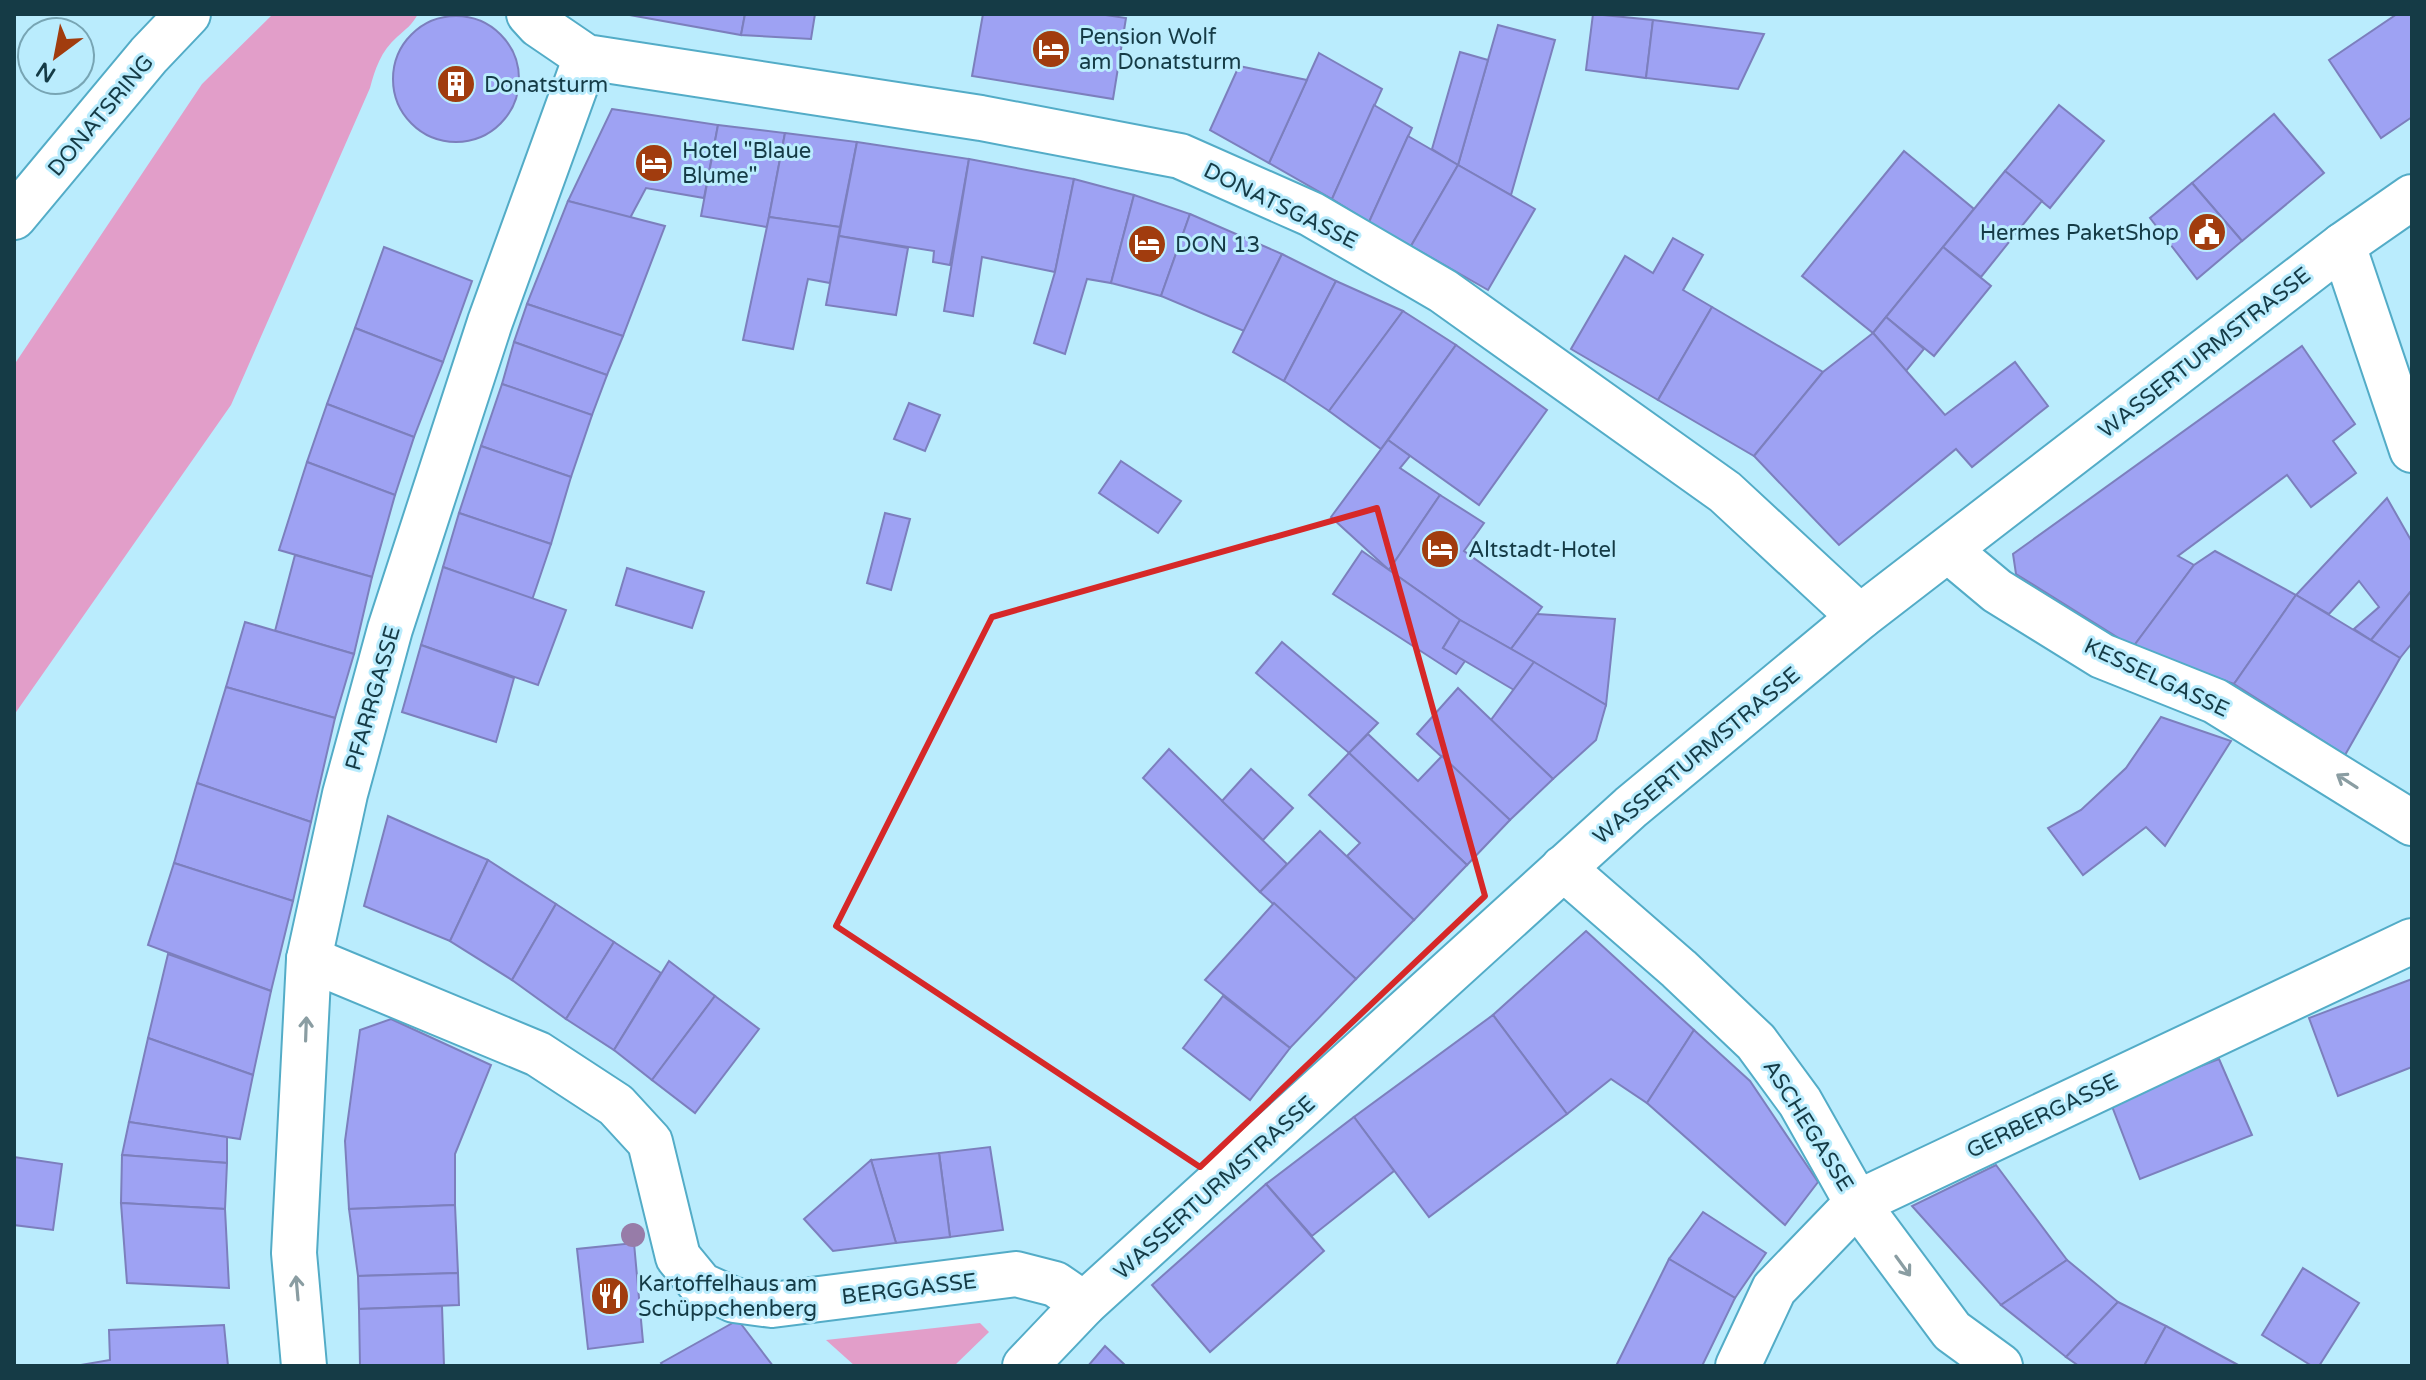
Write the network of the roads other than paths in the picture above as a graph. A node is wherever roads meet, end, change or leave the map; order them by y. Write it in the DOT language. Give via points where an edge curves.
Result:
graph roads {
  1 [pos="188,14"];
  2 [pos="529,14"];
  3 [pos="586,57"];
  4 [pos="2412,197"];
  5 [pos="14,217"];
  6 [pos="2343,245"];
  7 [pos="2412,450"];
  8 [pos="1948,550"];
  9 [pos="1860,617"];
  10 [pos="2412,823"];
  11 [pos="1563,868"];
  12 [pos="2412,941"];
  13 [pos="309,959"];
  14 [pos="1857,1203"];
  15 [pos="1084,1304"];
  16 [pos="304,1366"];
  17 [pos="1025,1366"];
  18 [pos="1738,1366"];
  19 [pos="2000,1366"];
  1 -- 5 [label="street, DONATSRING"];
  2 -- 3 [label="street"];
  3 -- 9 [label="street, DONATSGASSE" via="981,118 1180,156 1311,214 1443,291 1725,492"];
  3 -- 13 [label="street, PFARRGASSE" via="490,322 390,629 345,794"];
  4 -- 6 [label="street, WASSERTURMSTRASSE"];
  6 -- 7 [label="street"];
  6 -- 8 [label="street, WASSERTURMSTRASSE"];
  8 -- 9 [label="street, WASSERTURMSTRASSE"];
  10 -- 8 [label="street, KESSELGASSE, one-way" via="2215,701 2102,656 1997,591"];
  9 -- 11 [label="street, WASSERTURMSTRASSE"];
  11 -- 14 [label="street, ASCHEGASSE" via="1756,1042 1800,1102"];
  11 -- 15 [label="street, WASSERTURMSTRASSE"];
  12 -- 14 [label="street, GERBERGASSE"];
  13 -- 15 [label="street, BERGGASSE" via="538,1054 616,1105 650,1142 678,1257 701,1285 723,1295 772,1305 1016,1274 1055,1284"];
  16 -- 13 [label="street, PFARRGASSE, one-way" via="294,1253"];
  14 -- 18 [label="street, GERBERGASSE" via="1774,1289"];
  14 -- 19 [label="street, ASCHEGASSE, one-way" via="1952,1331"];
  15 -- 17 [label="street, WASSERTURMSTRASSE"];
}
